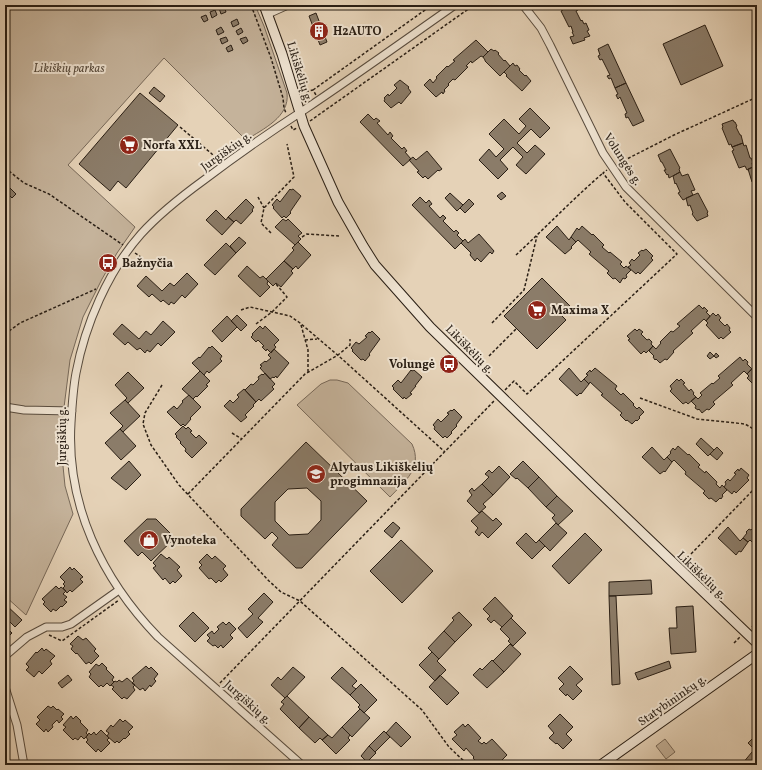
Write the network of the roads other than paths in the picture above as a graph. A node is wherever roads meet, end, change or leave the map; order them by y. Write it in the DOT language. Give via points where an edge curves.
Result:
graph roads {
  1 [pos="264,5"];
  2 [pos="288,5"];
  3 [pos="455,5"];
  4 [pos="523,5"];
  5 [pos="268,14"];
  6 [pos="300,113"];
  7 [pos="757,318"];
  8 [pos="5,407"];
  9 [pos="72,412"];
  10 [pos="119,590"];
  11 [pos="757,643"];
  12 [pos="757,654"];
  13 [pos="5,659"];
  14 [pos="5,687"];
  15 [pos="24,765"];
  16 [pos="302,765"];
  17 [pos="601,765"];
  1 -- 5 [label="street, Likiškėlių g."];
  2 -- 5 [label="street"];
  3 -- 6 [label="street, Jurgiškių g."];
  4 -- 7 [label="street, Volungės g." via="541,28 596,139 626,187"];
  5 -- 6 [label="street, Likiškėlių g."];
  6 -- 9 [label="street, Jurgiškių g." via="220,168 165,210 140,235 108,284 94,313 75,375"];
  6 -- 11 [label="street, Likiškėlių g." via="338,202 375,265 430,327"];
  8 -- 9 [label="street"];
  9 -- 10 [label="street, Jurgiškių g." via="72,465 78,504 94,544"];
  10 -- 13 [label="street" via="71,624 46,627 27,637"];
  10 -- 16 [label="street, Jurgiškių g." via="140,619 158,637"];
  12 -- 17 [label="street, Statybininkų g."];
  14 -- 15 [label="street" via="17,725"];
}
